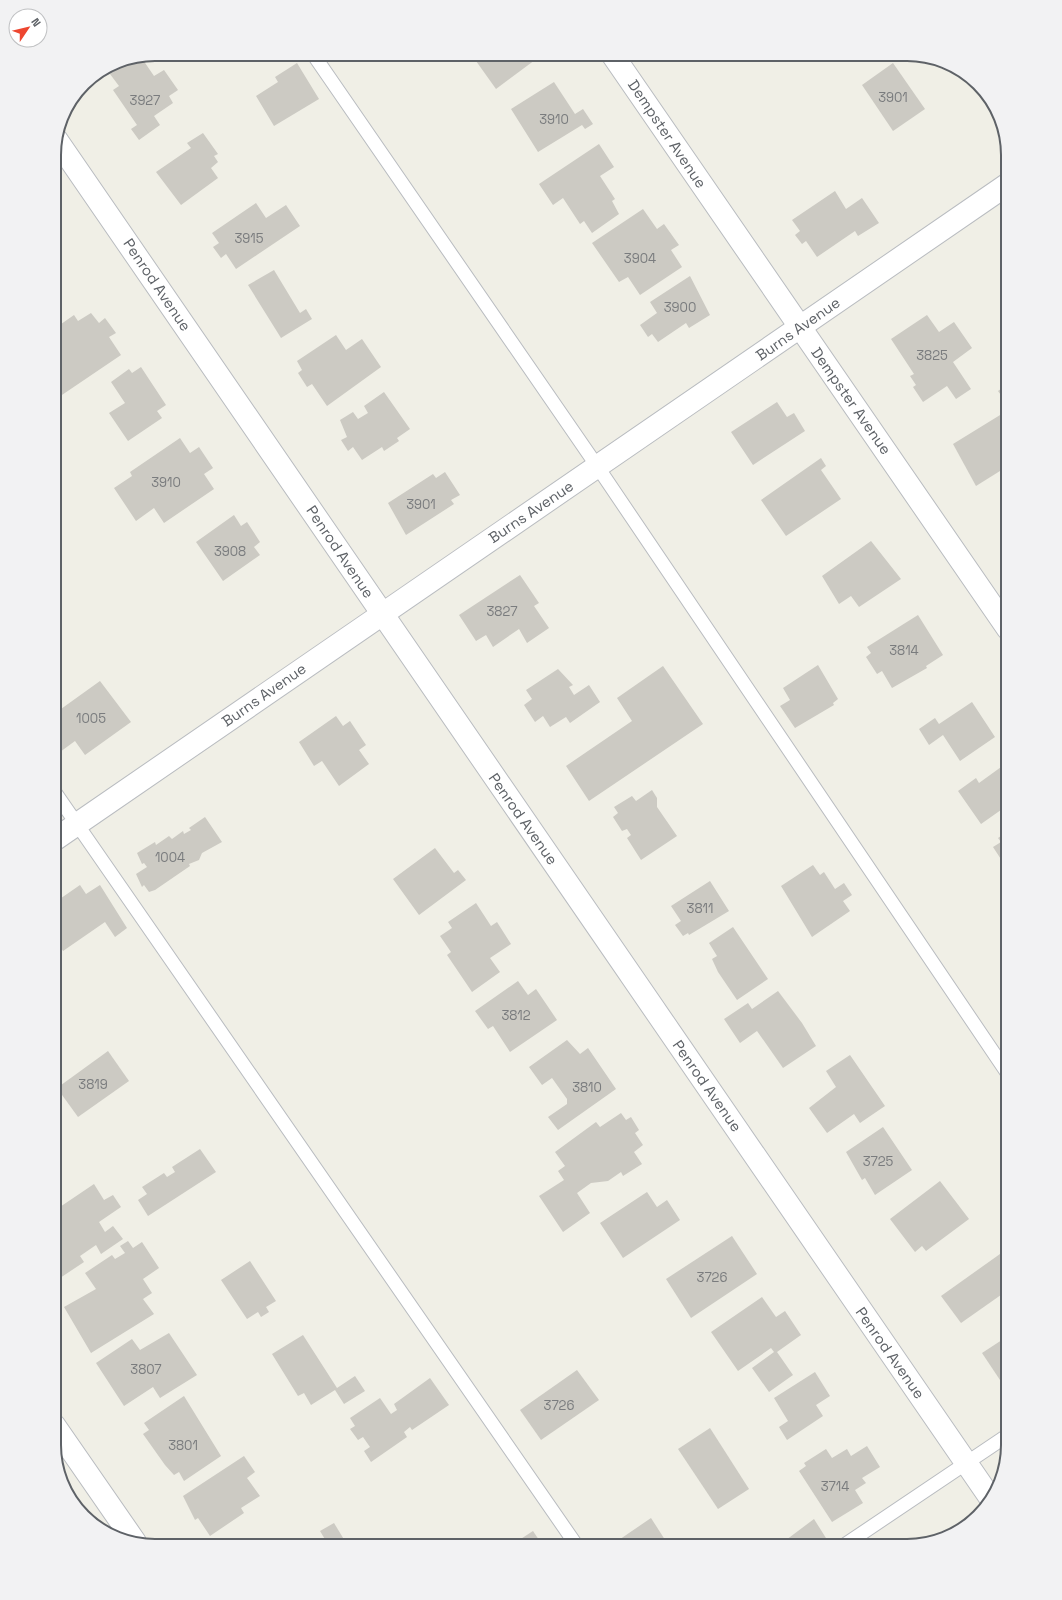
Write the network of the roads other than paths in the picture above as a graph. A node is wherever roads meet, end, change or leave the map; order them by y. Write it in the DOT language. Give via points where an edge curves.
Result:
graph roads {
  1 [pos="317,61"];
  2 [pos="617,61"];
  3 [pos="61,147"];
  4 [pos="1001,189"];
  5 [pos="800,328"];
  6 [pos="597,466"];
  7 [pos="382,614"];
  8 [pos="1001,620"];
  9 [pos="61,801"];
  10 [pos="77,824"];
  11 [pos="61,835"];
  12 [pos="1001,1064"];
  13 [pos="61,1435"];
  14 [pos="1001,1440"];
  15 [pos="966,1463"];
  16 [pos="987,1493"];
  17 [pos="130,1535"];
  18 [pos="572,1539"];
  19 [pos="853,1539"];
  1 -- 6 [label="lane"];
  2 -- 5 [label="street, Dempster Avenue"];
  3 -- 7 [label="street, Penrod Avenue"];
  4 -- 5 [label="street, Burns Avenue"];
  5 -- 6 [label="street, Burns Avenue"];
  5 -- 8 [label="street, Dempster Avenue"];
  6 -- 7 [label="street, Burns Avenue"];
  6 -- 12 [label="lane"];
  7 -- 10 [label="street, Burns Avenue"];
  7 -- 15 [label="street, Penrod Avenue"];
  9 -- 10 [label="lane"];
  10 -- 11 [label="street, Burns Avenue"];
  10 -- 18 [label="lane"];
  13 -- 17 [label="street"];
  14 -- 15 [label="lane"];
  15 -- 16 [label="street, Penrod Avenue"];
  15 -- 19 [label="lane"];
}
